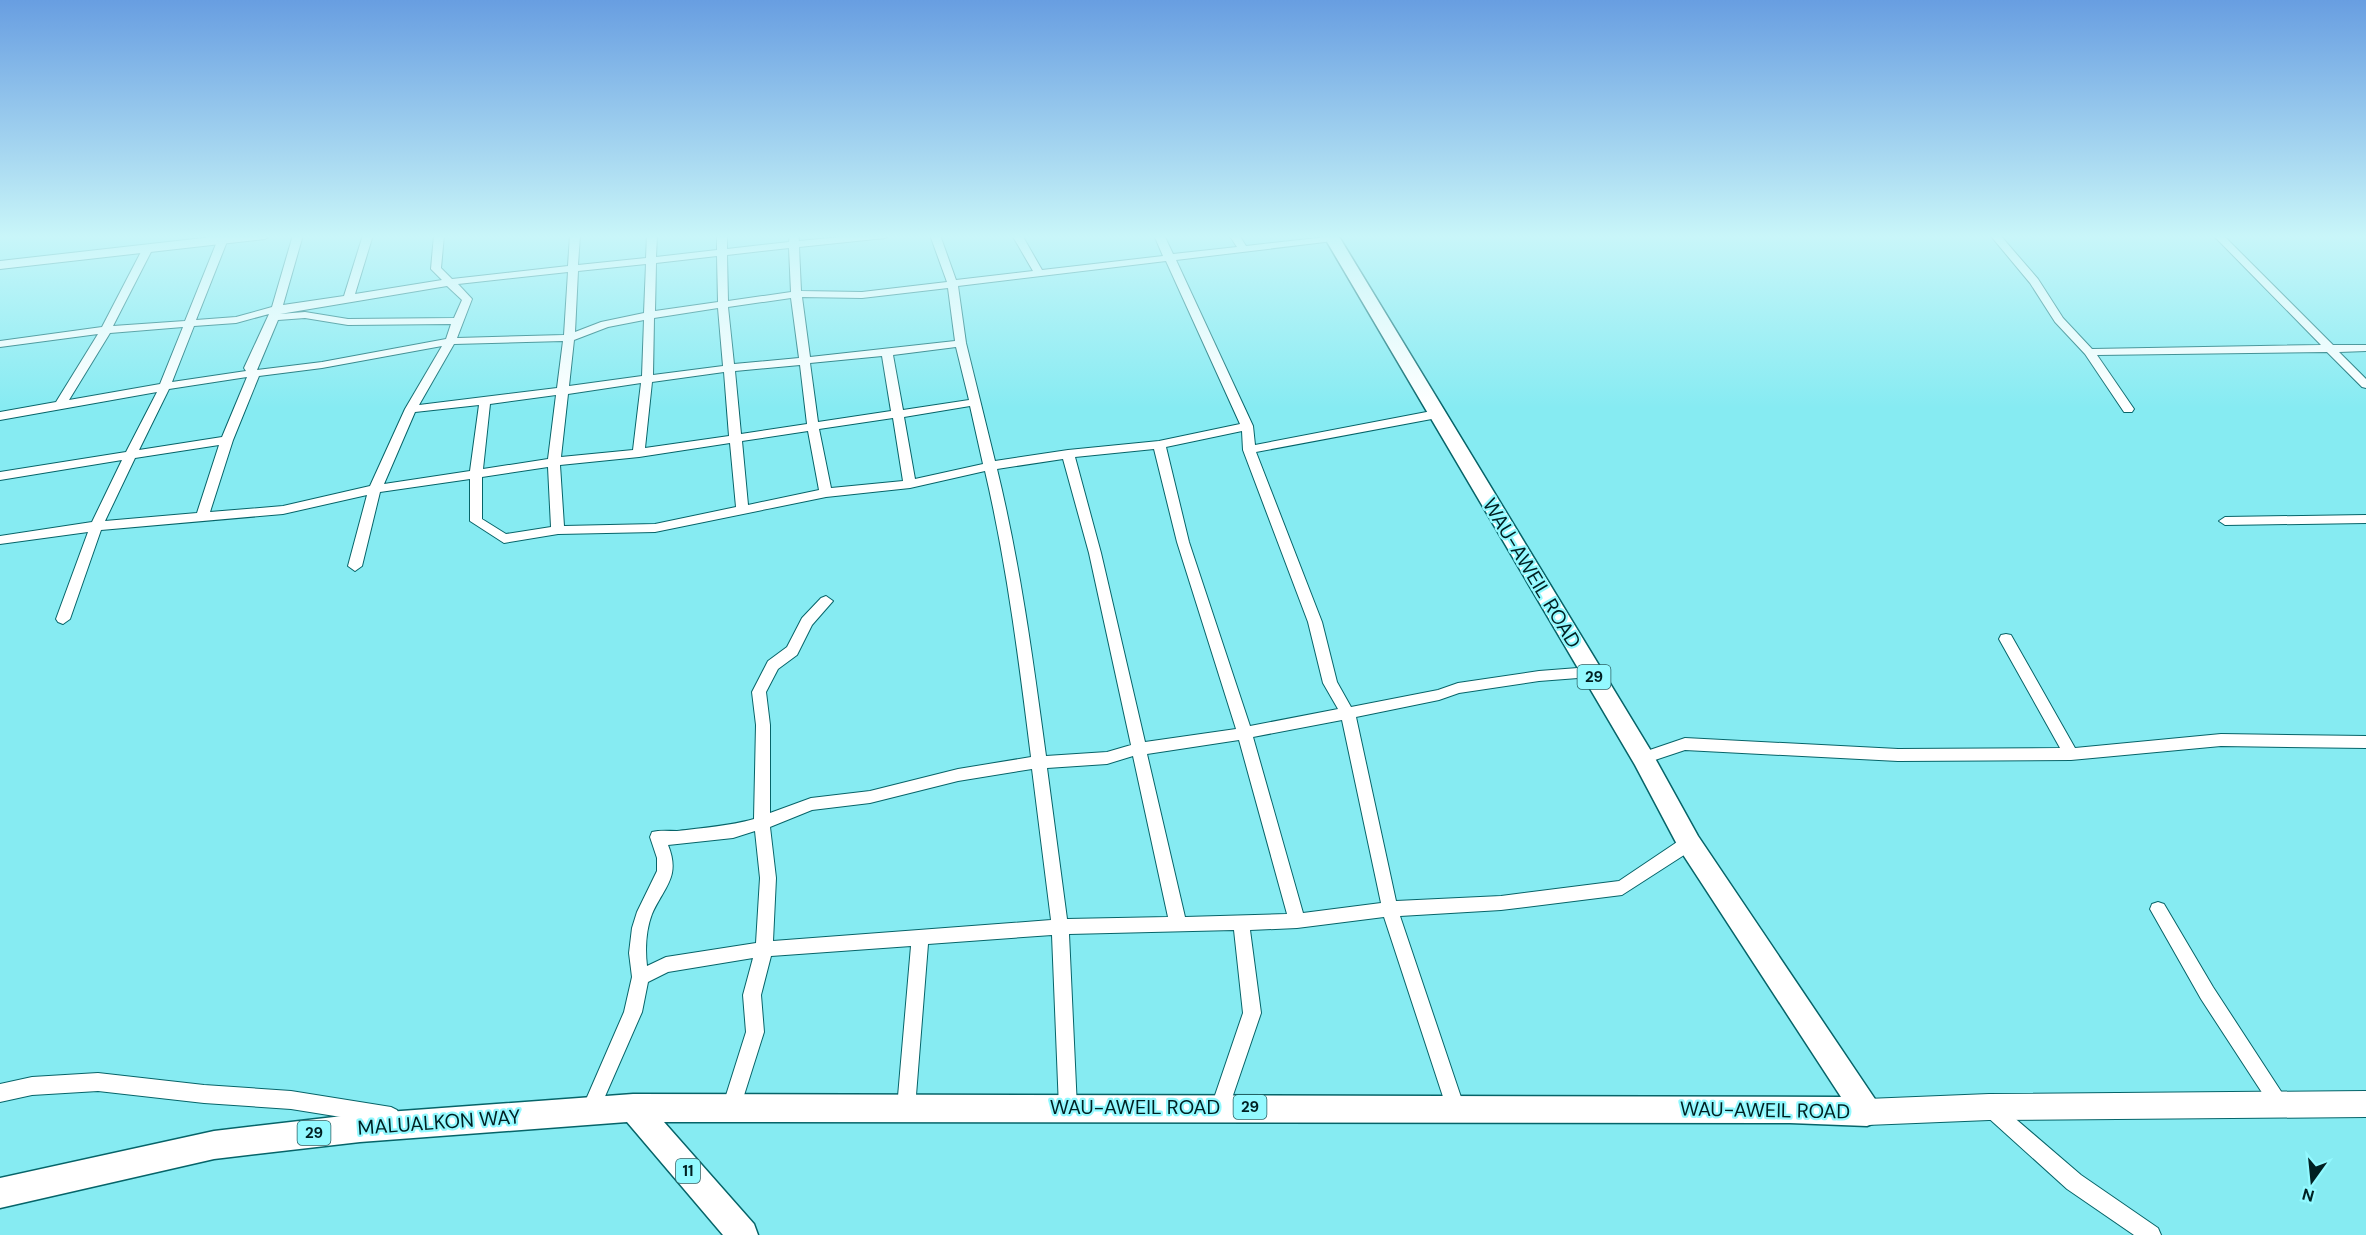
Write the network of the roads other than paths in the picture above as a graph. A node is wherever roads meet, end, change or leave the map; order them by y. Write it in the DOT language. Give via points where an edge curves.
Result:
graph roads {
  1 [pos="125,293"];
  2 [pos="203,293"];
  3 [pos="280,293"];
  4 [pos="350,293"];
  5 [pos="378,293"];
  6 [pos="461,293"];
  7 [pos="572,293"];
  8 [pos="652,293"];
  9 [pos="723,293"];
  10 [pos="884,293"];
  11 [pos="954,293"];
  12 [pos="1186,293"];
  13 [pos="1364,293"];
  14 [pos="2041,293"];
  15 [pos="2275,293"];
  16 [pos="796,294"];
  17 [pos="349,297"];
  18 [pos="723,305"];
  19 [pos="274,313"];
  20 [pos="651,315"];
  21 [pos="459,321"];
  22 [pos="191,323"];
  23 [pos="106,330"];
  24 [pos="569,338"];
  25 [pos="450,341"];
  26 [pos="961,343"];
  27 [pos="0,344"];
  28 [pos="2329,348"];
  29 [pos="2366,348"];
  30 [pos="2089,352"];
  31 [pos="887,354"];
  32 [pos="805,361"];
  33 [pos="730,369"];
  34 [pos="254,374"];
  35 [pos="647,380"];
  36 [pos="2366,385"];
  37 [pos="164,388"];
  38 [pos="562,391"];
  39 [pos="485,402"];
  40 [pos="976,402"];
  41 [pos="61,404"];
  42 [pos="411,409"];
  43 [pos="2128,409"];
  44 [pos="896,413"];
  45 [pos="1437,414"];
  46 [pos="0,416"];
  47 [pos="813,426"];
  48 [pos="1247,426"];
  49 [pos="734,438"];
  50 [pos="226,440"];
  51 [pos="1158,445"];
  52 [pos="1249,450"];
  53 [pos="639,453"];
  54 [pos="1068,454"];
  55 [pos="133,455"];
  56 [pos="554,462"];
  57 [pos="990,466"];
  58 [pos="476,475"];
  59 [pos="0,476"];
  60 [pos="910,484"];
  61 [pos="375,489"];
  62 [pos="826,493"];
  63 [pos="741,508"];
  64 [pos="203,515"];
  65 [pos="2366,519"];
  66 [pos="2224,521"];
  67 [pos="96,525"];
  68 [pos="558,530"];
  69 [pos="0,540"];
  70 [pos="355,566"];
  71 [pos="826,601"];
  72 [pos="63,619"];
  73 [pos="2006,639"];
  74 [pos="1591,672"];
  75 [pos="1348,714"];
  76 [pos="1245,734"];
  77 [pos="2366,742"];
  78 [pos="1138,748"];
  79 [pos="2072,753"];
  80 [pos="1643,758"];
  81 [pos="1039,762"];
  82 [pos="762,823"];
  83 [pos="1689,843"];
  84 [pos="1390,909"];
  85 [pos="2158,909"];
  86 [pos="1297,921"];
  87 [pos="1241,923"];
  88 [pos="1178,924"];
  89 [pos="1059,927"];
  90 [pos="920,937"];
  91 [pos="764,949"];
  92 [pos="640,977"];
  93 [pos="0,1093"];
  94 [pos="2366,1104"];
  95 [pos="2280,1105"];
  96 [pos="633,1107"];
  97 [pos="1220,1107"];
  98 [pos="1989,1107"];
  99 [pos="731,1108"];
  100 [pos="906,1108"];
  101 [pos="1068,1108"];
  102 [pos="1456,1109"];
  103 [pos="590,1111"];
  104 [pos="1867,1112"];
  105 [pos="431,1122"];
  106 [pos="0,1193"];
  107 [pos="743,1235"];
  108 [pos="2151,1235"];
  1 -- 23 [label="street"];
  2 -- 22 [label="street"];
  3 -- 19 [label="street"];
  4 -- 17 [label="street"];
  5 -- 17 [label="street"];
  6 -- 21 [label="street" via="467,299"];
  7 -- 24 [label="street"];
  8 -- 20 [label="street"];
  9 -- 18 [label="street"];
  10 -- 16 [label="street"];
  11 -- 26 [label="street"];
  12 -- 48 [label="street"];
  13 -- 45 [label="main road, WAU-AWEIL ROAD / 29"];
  14 -- 30 [label="street" via="2059,320"];
  15 -- 28 [label="street"];
  16 -- 18 [label="street"];
  16 -- 32 [label="street"];
  17 -- 19 [label="street"];
  18 -- 20 [label="street"];
  18 -- 33 [label="street"];
  19 -- 21 [label="street" via="348,322"];
  19 -- 22 [label="street"];
  19 -- 34 [label="street" via="250,368"];
  20 -- 24 [label="street" via="605,324"];
  20 -- 35 [label="street"];
  21 -- 25 [label="street"];
  22 -- 23 [label="street"];
  22 -- 37 [label="street"];
  23 -- 27 [label="street"];
  23 -- 41 [label="street"];
  24 -- 25 [label="street"];
  24 -- 38 [label="street"];
  25 -- 34 [label="street"];
  25 -- 42 [label="street"];
  26 -- 31 [label="street"];
  26 -- 40 [label="street"];
  28 -- 29 [label="street"];
  28 -- 30 [label="street"];
  28 -- 36 [label="street"];
  30 -- 43 [label="street"];
  31 -- 32 [label="street"];
  31 -- 44 [label="street"];
  32 -- 33 [label="street"];
  32 -- 47 [label="street"];
  33 -- 35 [label="street"];
  33 -- 49 [label="street"];
  34 -- 37 [label="street"];
  34 -- 50 [label="street"];
  35 -- 38 [label="street"];
  35 -- 53 [label="street"];
  37 -- 41 [label="street"];
  37 -- 55 [label="street"];
  38 -- 39 [label="street"];
  38 -- 56 [label="street"];
  39 -- 42 [label="street"];
  39 -- 58 [label="street"];
  40 -- 44 [label="street"];
  40 -- 57 [label="street"];
  41 -- 46 [label="street"];
  42 -- 61 [label="street"];
  44 -- 47 [label="street"];
  44 -- 60 [label="street"];
  45 -- 52 [label="street"];
  45 -- 74 [label="main road, WAU-AWEIL ROAD / 29"];
  47 -- 49 [label="street"];
  47 -- 62 [label="street"];
  48 -- 51 [label="street"];
  48 -- 52 [label="street"];
  49 -- 53 [label="street"];
  49 -- 63 [label="street"];
  50 -- 55 [label="street"];
  50 -- 64 [label="street"];
  51 -- 54 [label="street"];
  51 -- 76 [label="street" via="1183,542"];
  52 -- 75 [label="street" via="1315,622 1329,683"];
  53 -- 56 [label="street"];
  54 -- 57 [label="street"];
  54 -- 78 [label="street" via="1095,553"];
  55 -- 59 [label="street"];
  55 -- 67 [label="street"];
  56 -- 58 [label="street"];
  56 -- 68 [label="street"];
  57 -- 60 [label="street"];
  57 -- 81 [label="street" via="1012,570"];
  58 -- 61 [label="street"];
  58 -- 68 [label="street" via="476,521 504,539"];
  60 -- 62 [label="street"];
  61 -- 64 [label="street" via="283,510"];
  61 -- 70 [label="street"];
  62 -- 63 [label="street"];
  63 -- 68 [label="street" via="655,528"];
  64 -- 67 [label="street"];
  65 -- 66 [label="street"];
  67 -- 69 [label="street"];
  67 -- 72 [label="street"];
  71 -- 82 [label="street" via="807,622 792,651 773,664 759,692 763,725"];
  73 -- 79 [label="street"];
  74 -- 75 [label="street" via="1458,688 1438,696"];
  74 -- 80 [label="main road, WAU-AWEIL ROAD / 29"];
  75 -- 76 [label="street"];
  75 -- 84 [label="street"];
  76 -- 78 [label="street"];
  76 -- 86 [label="street"];
  77 -- 79 [label="street" via="2221,740"];
  78 -- 81 [label="street" via="1107,758"];
  78 -- 88 [label="street"];
  79 -- 80 [label="street" via="1898,754 1685,744"];
  80 -- 83 [label="main road, WAU-AWEIL ROAD / 29"];
  81 -- 82 [label="street" via="958,775 870,797 811,804"];
  81 -- 89 [label="street"];
  82 -- 91 [label="street" via="768,878"];
  82 -- 92 [label="street" via="702,835 657,837 666,864 639,931 636,955"];
  83 -- 84 [label="street" via="1622,888 1501,903"];
  83 -- 104 [label="main road, WAU-AWEIL ROAD / 29"];
  84 -- 86 [label="street"];
  84 -- 102 [label="street"];
  85 -- 95 [label="street"];
  86 -- 87 [label="street"];
  87 -- 88 [label="street"];
  87 -- 97 [label="street" via="1252,1013"];
  88 -- 89 [label="street"];
  89 -- 90 [label="street"];
  89 -- 101 [label="street"];
  90 -- 91 [label="street"];
  90 -- 100 [label="street"];
  91 -- 92 [label="street" via="666,965"];
  91 -- 99 [label="street" via="752,995 755,1032"];
  92 -- 103 [label="street" via="633,1012"];
  93 -- 105 [label="street" via="32,1086 98,1082 291,1100"];
  94 -- 95 [label="street"];
  95 -- 98 [label="street"];
  96 -- 99 [label="main road, WAU-AWEIL ROAD / 29"];
  96 -- 103 [label="main road, MALUALKON WAY / 29"];
  96 -- 107 [label="main road, 11"];
  97 -- 101 [label="main road, WAU-AWEIL ROAD / 29"];
  97 -- 102 [label="main road, WAU-AWEIL ROAD / 29"];
  98 -- 104 [label="street"];
  98 -- 108 [label="street" via="2074,1182"];
  99 -- 100 [label="main road, WAU-AWEIL ROAD / 29"];
  100 -- 101 [label="main road, WAU-AWEIL ROAD / 29"];
  102 -- 104 [label="main road, WAU-AWEIL ROAD / 29"];
  103 -- 105 [label="main road, MALUALKON WAY / 29"];
  105 -- 106 [label="main road, MALUALKON WAY / 29" via="214,1145"];
}
